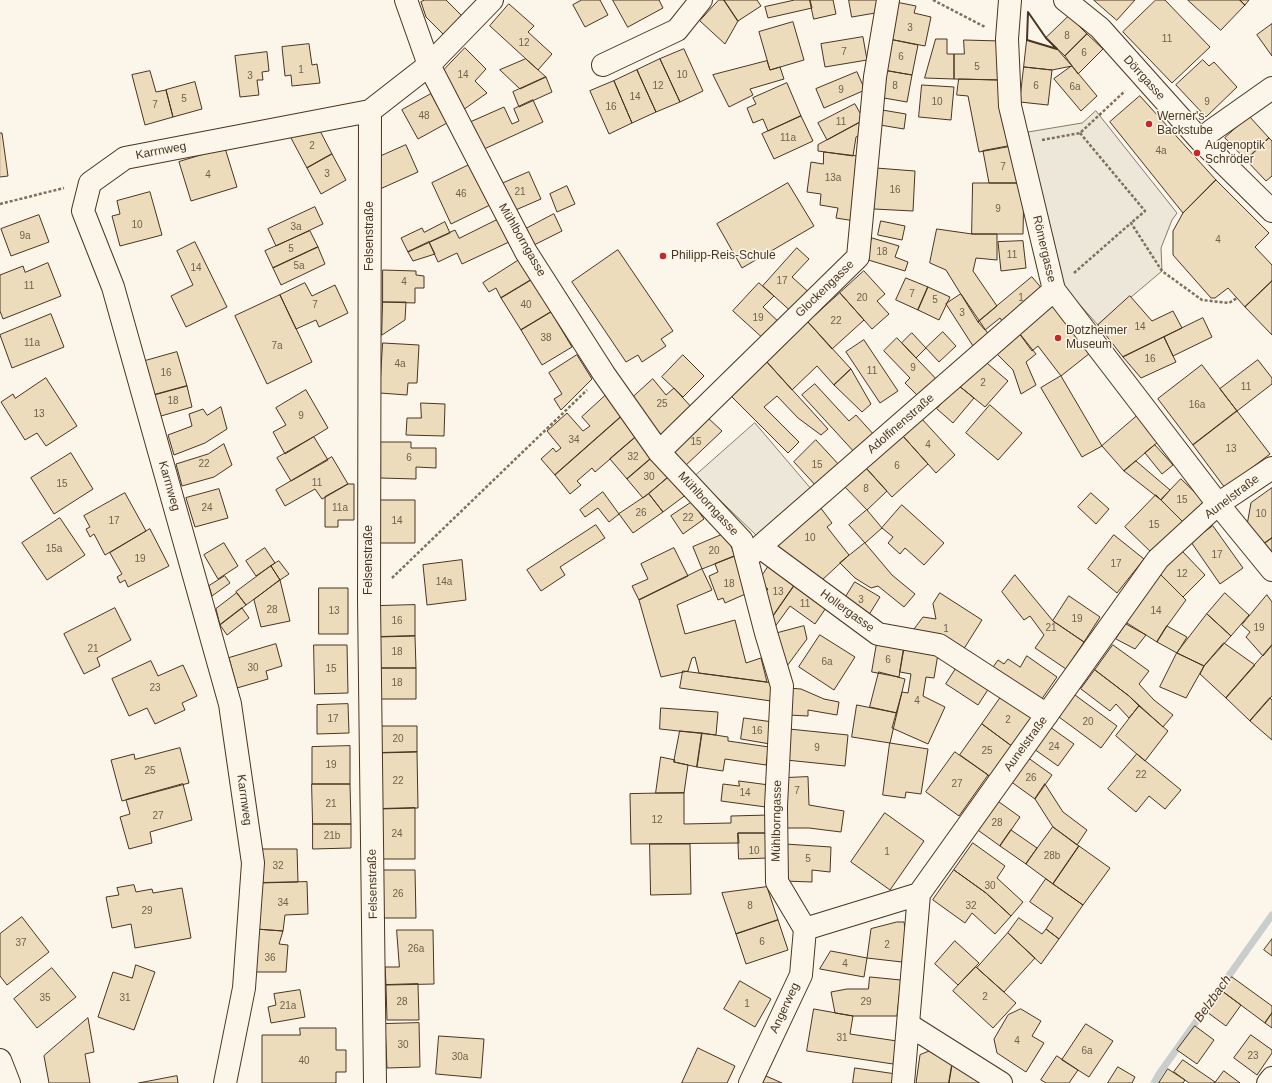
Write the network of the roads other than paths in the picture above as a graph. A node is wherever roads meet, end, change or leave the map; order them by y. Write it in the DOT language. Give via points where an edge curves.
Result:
graph roads {
  1 [pos="406,0"];
  2 [pos="492,0"];
  3 [pos="701,0"];
  4 [pos="888,0"];
  5 [pos="1010,0"];
  6 [pos="1065,0"];
  7 [pos="429,65"];
  8 [pos="603,65"];
  9 [pos="1272,88"];
  10 [pos="370,111"];
  11 [pos="1201,141"];
  12 [pos="1272,211"];
  13 [pos="1054,290"];
  14 [pos="660,452"];
  15 [pos="1272,468"];
  16 [pos="1218,504"];
  17 [pos="754,552"];
  18 [pos="1272,570"];
  19 [pos="1047,715"];
  20 [pos="918,894"];
  21 [pos="805,929"];
  22 [pos="909,1025"];
  23 [pos="0,1060"];
  24 [pos="1272,1078"];
  25 [pos="9,1083"];
  26 [pos="225,1083"];
  27 [pos="375,1083"];
  28 [pos="750,1083"];
  29 [pos="903,1083"];
  30 [pos="1001,1083"];
  31 [pos="1268,1083"];
  1 -- 7 [label="street, Mühlborngasse"];
  2 -- 7 [label="street"];
  3 -- 8 [label="street" via="677,30"];
  4 -- 14 [label="street, Glockengasse" via="875,77 858,257"];
  5 -- 13 [label="street, Römergasse" via="1007,38 1010,106"];
  6 -- 11 [label="street, Dörrgasse" via="1100,28"];
  7 -- 10 [label="street"];
  7 -- 14 [label="street, Mühlborngasse" via="526,252 604,374"];
  9 -- 11 [label="street" via="1211,131"];
  10 -- 26 [label="street, Karrnweg" via="125,158 90,183 83,211 113,287 230,704 253,863 244,988"];
  10 -- 27 [label="street, Felsenstraße" via="369,600"];
  11 -- 12 [label="street, Dörrgasse"];
  13 -- 16 [label="street, Römergasse"];
  13 -- 17 [label="street, Adolfinenstraße"];
  14 -- 17 [label="street, Mühlborngasse"];
  15 -- 16 [label="street, Aunelstraße"];
  16 -- 18 [label="street, Römergasse"];
  16 -- 19 [label="street, Aunelstraße" via="1158,559"];
  17 -- 19 [label="street, Hollergasse" via="878,634 938,645"];
  17 -- 21 [label="street, Mühlborngasse" via="766,633 782,686 776,806 777,882"];
  19 -- 20 [label="street, Aunelstraße"];
  20 -- 21 [label="street"];
  20 -- 22 [label="street"];
  21 -- 28 [label="street, Angerweg" via="801,975"];
  22 -- 29 [label="street"];
  22 -- 30 [label="street"];
  23 -- 25 [label="street"];
  24 -- 31 [label="street"];
}
